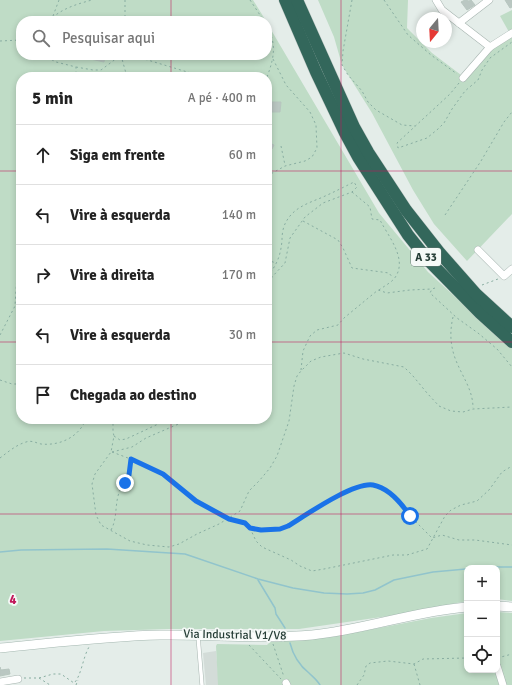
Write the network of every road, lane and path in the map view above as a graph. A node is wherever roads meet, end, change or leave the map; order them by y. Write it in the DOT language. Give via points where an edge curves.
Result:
graph roads {
  1 [pos="59,0"];
  2 [pos="92,0"];
  3 [pos="125,0"];
  4 [pos="250,0"];
  5 [pos="285,0"];
  6 [pos="297,0"];
  7 [pos="352,0"];
  8 [pos="384,0"];
  9 [pos="436,0"];
  10 [pos="489,0"];
  11 [pos="53,16"];
  12 [pos="55,16"];
  13 [pos="125,16"];
  14 [pos="261,16"];
  15 [pos="459,23"];
  16 [pos="512,33"];
  17 [pos="272,39"];
  18 [pos="16,40"];
  19 [pos="0,41"];
  20 [pos="512,42"];
  21 [pos="490,47"];
  22 [pos="273,59"];
  23 [pos="53,60"];
  24 [pos="115,60"];
  25 [pos="122,60"];
  26 [pos="148,60"];
  27 [pos="76,67"];
  28 [pos="76,72"];
  29 [pos="126,72"];
  30 [pos="188,72"];
  31 [pos="269,72"];
  32 [pos="463,78"];
  33 [pos="512,112"];
  34 [pos="415,126"];
  35 [pos="281,146"];
  36 [pos="286,166"];
  37 [pos="272,173"];
  38 [pos="352,192"];
  39 [pos="445,216"];
  40 [pos="302,221"];
  41 [pos="478,250"];
  42 [pos="272,262"];
  43 [pos="277,263"];
  44 [pos="512,269"];
  45 [pos="272,271"];
  46 [pos="504,276"];
  47 [pos="272,277"];
  48 [pos="393,279"];
  49 [pos="482,285"];
  50 [pos="435,288"];
  51 [pos="432,289"];
  52 [pos="16,290"];
  53 [pos="378,290"];
  54 [pos="453,317"];
  55 [pos="512,327"];
  56 [pos="0,335"];
  57 [pos="512,342"];
  58 [pos="512,367"];
  59 [pos="301,371"];
  60 [pos="0,380"];
  61 [pos="16,384"];
  62 [pos="512,408"];
  63 [pos="473,409"];
  64 [pos="84,424"];
  65 [pos="114,424"];
  66 [pos="158,424"];
  67 [pos="178,424"];
  68 [pos="114,436"];
  69 [pos="111,452"];
  70 [pos="0,458"];
  71 [pos="131,459"];
  72 [pos="512,466"];
  73 [pos="229,519"];
  74 [pos="250,528"];
  75 [pos="111,530"];
  76 [pos="432,538"];
  77 [pos="512,545"];
  78 [pos="500,606"];
  79 [pos="464,607"];
  80 [pos="512,607"];
  81 [pos="198,635"];
  82 [pos="240,637"];
  83 [pos="269,637"];
  84 [pos="91,643"];
  85 [pos="0,648"];
  86 [pos="512,654"];
  87 [pos="464,658"];
  88 [pos="500,658"];
  89 [pos="414,664"];
  90 [pos="499,673"];
  91 [pos="39,678"];
  92 [pos="18,679"];
  93 [pos="78,680"];
  94 [pos="1,683"];
  95 [pos="286,684"];
  96 [pos="50,685"];
  97 [pos="76,685"];
  98 [pos="202,685"];
  99 [pos="357,685"];
  100 [pos="420,685"];
  101 [pos="503,685"];
  1 -- 11 [label="path"];
  2 -- 12 [label="path" via="68,8"];
  3 -- 13 [label="path"];
  4 -- 14 [label="path"];
  5 -- 57 [label="highway, A 33" via="345,134 408,235 428,260"];
  6 -- 55 [label="highway, A 33" via="354,127 406,210 476,294"];
  7 -- 34 [label="path" via="342,65 376,110 402,125"];
  8 -- 32 [label="path" via="408,35"];
  9 -- 15 [label="street" via="442,10"];
  10 -- 15 [label="street"];
  15 -- 21 [label="street"];
  16 -- 21 [label="street"];
  17 -- 22 [label="path"];
  18 -- 19 [label="path"];
  20 -- 34 [label="path" via="490,58 478,80 465,90 444,124 427,138 398,148 397,143"];
  21 -- 32 [label="street"];
  22 -- 31 [label="path"];
  22 -- 36 [label="path" via="286,85 310,112 316,125 317,148 312,157 305,162"];
  23 -- 27 [label="path"];
  24 -- 27 [label="path" via="101,70"];
  25 -- 29 [label="path"];
  26 -- 30 [label="path"];
  27 -- 28 [label="path"];
  32 -- 34 [label="path" via="450,94"];
  33 -- 39 [label="path"];
  35 -- 36 [label="path"];
  36 -- 37 [label="path"];
  38 -- 40 [label="path" via="323,202"];
  38 -- 43 [label="path" via="357,186 354,182 304,204 291,214 282,232"];
  38 -- 48 [label="path" via="370,207 372,219 380,220 398,254 401,263"];
  40 -- 47 [label="path" via="290,238 285,263"];
  40 -- 48 [label="path" via="338,240 352,268 389,273"];
  41 -- 46 [label="street"];
  42 -- 43 [label="path"];
  43 -- 45 [label="path"];
  44 -- 46 [label="street"];
  46 -- 49 [label="path"];
  48 -- 53 [label="path"];
  50 -- 51 [label="path"];
  51 -- 53 [label="path" via="387,293"];
  51 -- 58 [label="path" via="430,293 497,349"];
  52 -- 56 [label="path" via="15,306"];
  53 -- 59 [label="path" via="338,325 317,330 310,336 303,352"];
  54 -- 63 [label="path" via="450,330 454,355 473,397"];
  59 -- 63 [label="path" via="316,359 344,353 404,367 439,406 451,411 463,412"];
  59 -- 73 [label="path" via="294,386 289,421 277,456 260,481 249,490 240,511"];
  60 -- 61 [label="path"];
  62 -- 63 [label="path"];
  64 -- 70 [label="path" via="66,441 57,444 27,442"];
  65 -- 68 [label="path"];
  66 -- 68 [label="path" via="126,439 120,440"];
  67 -- 69 [label="path" via="132,447"];
  68 -- 69 [label="path"];
  69 -- 71 [label="path"];
  69 -- 75 [label="path" via="95,474 92,484 96,515 101,525"];
  71 -- 73 [label="path" via="163,474 196,501"];
  71 -- 75 [label="path" via="129,475 119,494 115,523"];
  72 -- 76 [label="path" via="502,472 477,501 461,505 445,516"];
  73 -- 74 [label="path" via="245,523"];
  73 -- 75 [label="path" via="169,547 130,541"];
  74 -- 76 [label="path" via="262,547 312,570 420,552 426,549"];
  74 -- 76 [label="path" via="280,529 342,494 372,485 400,502"];
  76 -- 77 [label="path" via="442,535 459,540"];
  78 -- 80 [label="main road"];
  79 -- 83 [label="main road, Via Industrial V1/V8" via="334,632"];
  81 -- 82 [label="main road, Via Industrial V1/V8"];
  81 -- 85 [label="main road, Via Industrial V1/V8" via="134,636"];
  81 -- 98 [label="lane"];
  82 -- 83 [label="main road, Via Industrial V1/V8"];
  82 -- 95 [label="path" via="240,640 248,644"];
  83 -- 95 [label="path"];
  84 -- 93 [label="path" via="85,654"];
  86 -- 88 [label="path"];
  87 -- 89 [label="path" via="423,659"];
  89 -- 99 [label="path" via="388,661 370,663"];
  89 -- 100 [label="path"];
  90 -- 101 [label="street"];
  91 -- 92 [label="path"];
  91 -- 93 [label="path" via="61,674 74,683"];
  91 -- 96 [label="path"];
  92 -- 94 [label="street"];
  93 -- 97 [label="path"];
}
